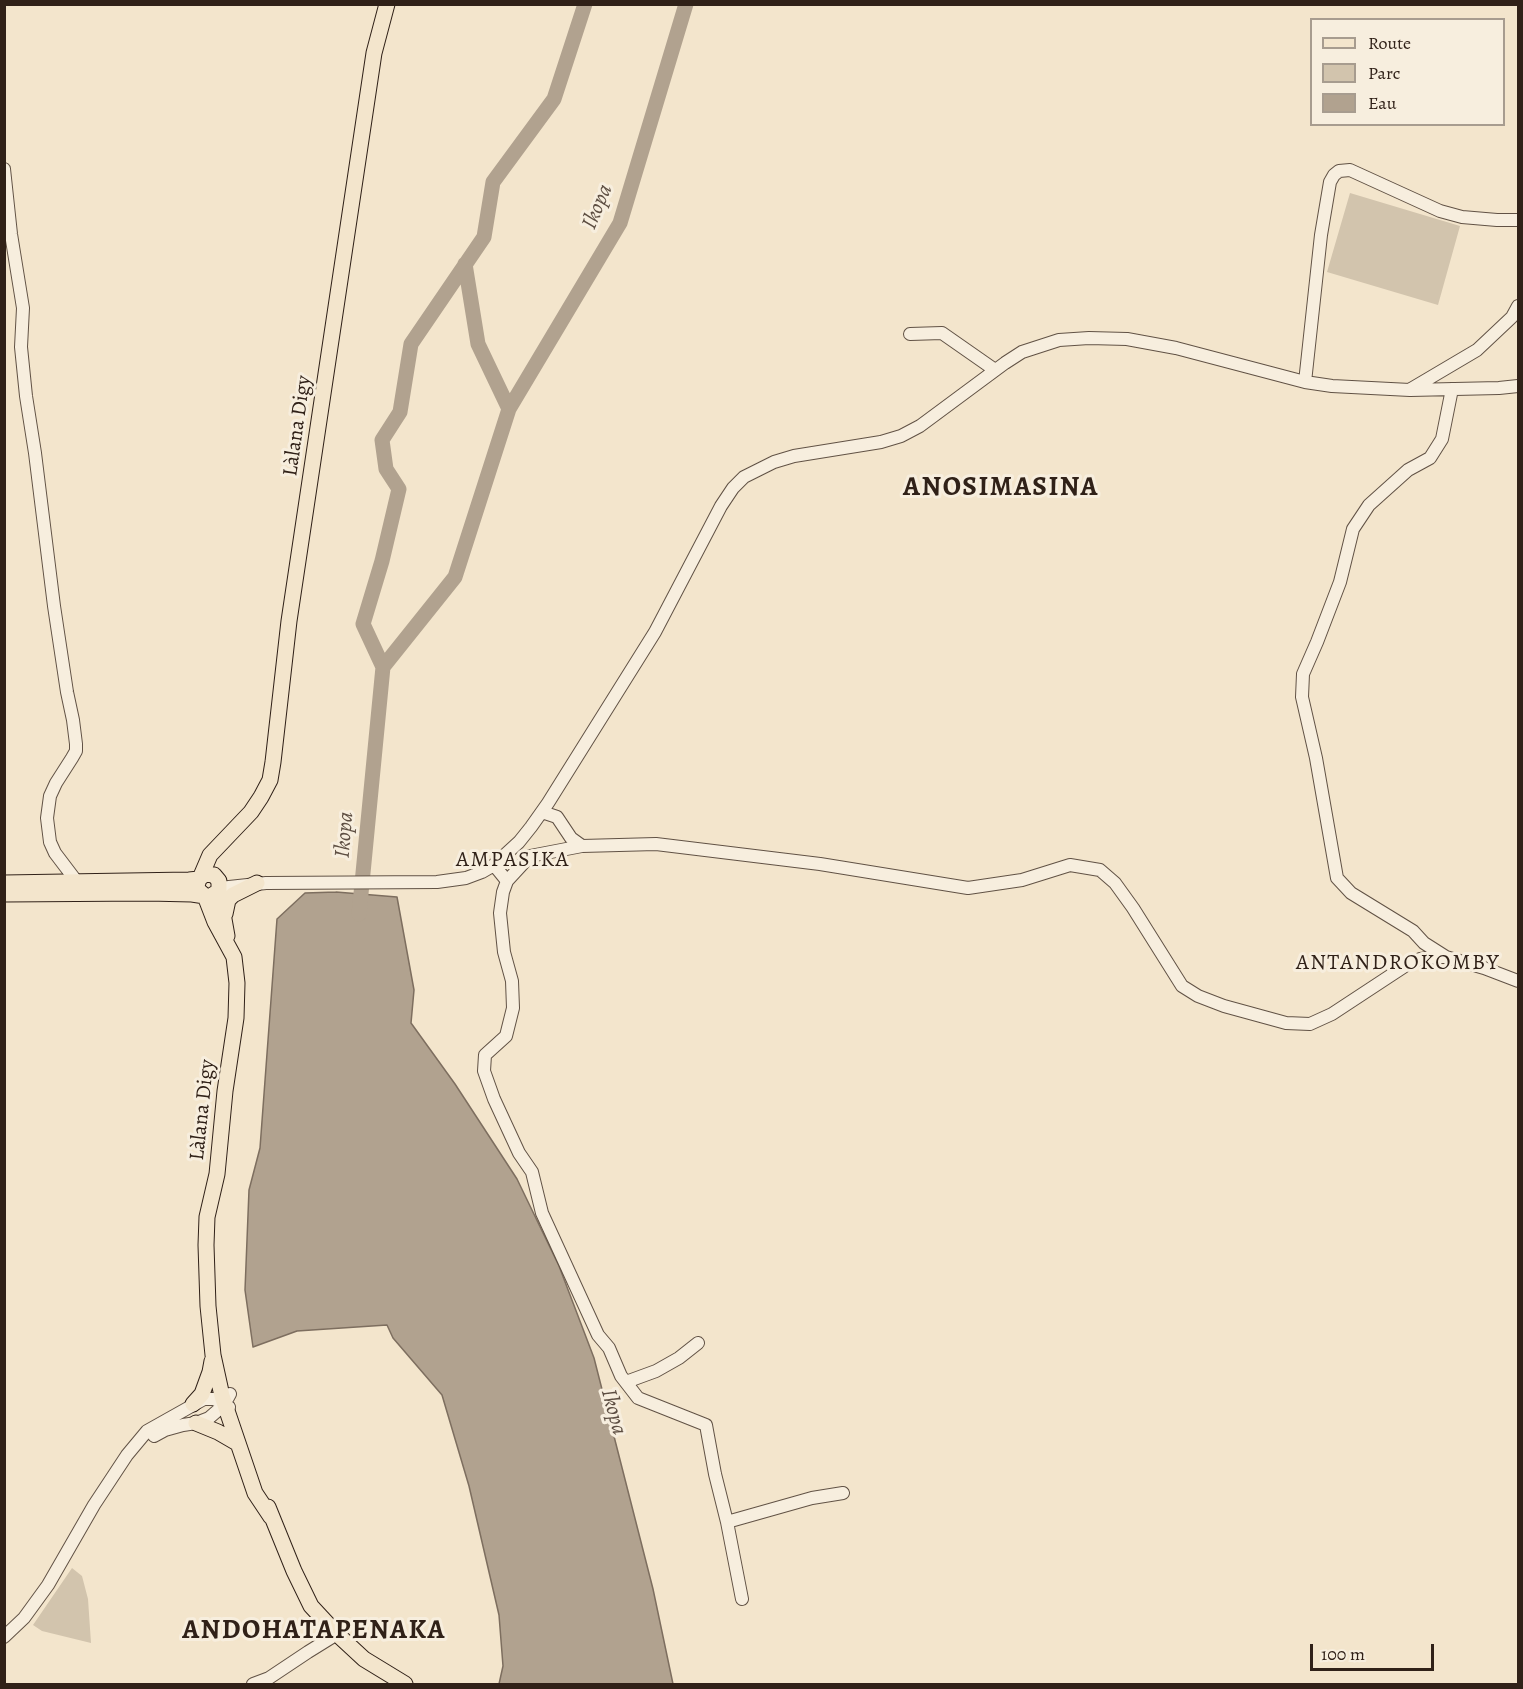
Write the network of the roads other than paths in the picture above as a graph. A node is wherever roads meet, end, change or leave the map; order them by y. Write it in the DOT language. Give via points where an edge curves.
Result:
graph roads {
  1 [pos="387,4"];
  2 [pos="4,169"];
  3 [pos="1518,220"];
  4 [pos="1518,306"];
  5 [pos="910,334"];
  6 [pos="995,370"];
  7 [pos="1305,382"];
  8 [pos="1518,386"];
  9 [pos="1452,389"];
  10 [pos="1410,390"];
  11 [pos="542,812"];
  12 [pos="224,840"];
  13 [pos="582,846"];
  14 [pos="494,865"];
  15 [pos="200,878"];
  16 [pos="507,881"];
  17 [pos="77,882"];
  18 [pos="4,883"];
  19 [pos="261,883"];
  20 [pos="216,887"];
  21 [pos="171,893"];
  22 [pos="4,894"];
  23 [pos="219,917"];
  24 [pos="1446,957"];
  25 [pos="1518,981"];
  26 [pos="207,1278"];
  27 [pos="698,1343"];
  28 [pos="213,1355"];
  29 [pos="626,1382"];
  30 [pos="230,1403"];
  31 [pos="193,1404"];
  32 [pos="196,1423"];
  33 [pos="138,1442"];
  34 [pos="237,1443"];
  35 [pos="843,1493"];
  36 [pos="271,1517"];
  37 [pos="727,1522"];
  38 [pos="742,1599"];
  39 [pos="337,1634"];
  40 [pos="4,1636"];
  41 [pos="253,1684"];
  42 [pos="405,1684"];
  1 -- 12 [label="main road, Làlana Digy" via="374,53 289,621 270,780 251,812"];
  2 -- 17 [label="street" via="23,308 21,347 26,396 76,744 76,751 50,796 46,818 55,853"];
  3 -- 7 [label="street" via="1461,217 1350,170 1339,171 1330,182 1321,235"];
  4 -- 10 [label="street" via="1512,317 1477,350"];
  5 -- 6 [label="street" via="942,333"];
  6 -- 7 [label="street" via="1022,352 1059,340 1107,338 1176,348"];
  6 -- 11 [label="street" via="901,436 794,456 744,477 721,506 655,632"];
  7 -- 10 [label="street"];
  8 -- 9 [label="street"];
  9 -- 10 [label="street"];
  9 -- 24 [label="street" via="1442,439 1430,458 1408,470 1369,505 1353,529 1340,582 1303,674 1302,697 1337,878 1351,893 1413,931"];
  11 -- 13 [label="street" via="557,817 571,838"];
  11 -- 14 [label="street" via="519,842"];
  12 -- 15 [label="main road, Làlana Digy" via="210,855"];
  12 -- 20 [label="main road"];
  13 -- 16 [label="street" via="530,856"];
  13 -- 24 [label="street" via="656,844 820,864 968,888 1022,880 1070,865 1100,870 1133,908 1182,986 1224,1006 1286,1023 1310,1024 1405,966 1420,959"];
  14 -- 16 [label="street"];
  14 -- 19 [label="street" via="466,878 437,882"];
  15 -- 17 [label="main road"];
  15 -- 20 [label="main road" via="198,890"];
  16 -- 29 [label="street" via="500,913 513,1008 506,1036 485,1055 484,1071 519,1153 532,1172 542,1213 598,1335"];
  17 -- 18 [label="main road"];
  19 -- 20 [label="street"];
  19 -- 23 [label="main road" via="233,895"];
  20 -- 21 [label="main road"];
  20 -- 23 [label="main road, Làlana Digy"];
  21 -- 22 [label="main road"];
  21 -- 23 [label="main road"];
  23 -- 26 [label="main road, Làlana Digy" via="234,957 236,1018 217,1174 207,1217"];
  24 -- 25 [label="street"];
  26 -- 28 [label="main road, Làlana Digy"];
  26 -- 30 [label="main road, Làlana Digy"];
  27 -- 29 [label="street" via="671,1363"];
  28 -- 30 [label="main road, Làlana Digy"];
  28 -- 31 [label="main road" via="206,1385"];
  29 -- 37 [label="street" via="638,1398 706,1425"];
  30 -- 31 [label="street" via="204,1399"];
  30 -- 32 [label="street"];
  30 -- 34 [label="main road, Làlana Digy"];
  30 -- 36 [label="main road, Làlana Digy"];
  31 -- 33 [label="street" via="147,1431"];
  32 -- 33 [label="street"];
  32 -- 34 [label="main road"];
  33 -- 40 [label="street" via="94,1505 48,1585 24,1618"];
  34 -- 36 [label="main road, Làlana Digy" via="255,1493"];
  35 -- 37 [label="street"];
  36 -- 39 [label="main road, Làlana Digy" via="311,1606"];
  37 -- 38 [label="street"];
  39 -- 41 [label="street" via="269,1678"];
  39 -- 42 [label="main road, Làlana Digy" via="364,1659"];
}
